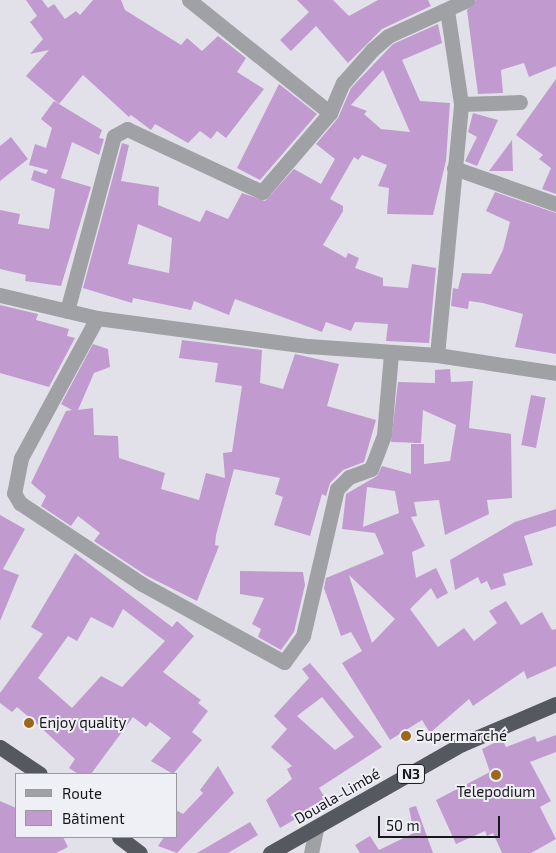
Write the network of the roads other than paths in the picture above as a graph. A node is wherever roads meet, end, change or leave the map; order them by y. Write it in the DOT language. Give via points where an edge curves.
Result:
graph roads {
  1 [pos="190,0"];
  2 [pos="467,0"];
  3 [pos="447,10"];
  4 [pos="520,102"];
  5 [pos="461,104"];
  6 [pos="330,113"];
  7 [pos="454,168"];
  8 [pos="556,204"];
  9 [pos="0,295"];
  10 [pos="68,312"];
  11 [pos="97,318"];
  12 [pos="391,354"];
  13 [pos="437,355"];
  14 [pos="556,373"];
  15 [pos="556,704"];
  16 [pos="0,747"];
  17 [pos="39,773"];
  18 [pos="316,830"];
  19 [pos="118,838"];
  20 [pos="119,838"];
  21 [pos="125,853"];
  22 [pos="140,853"];
  23 [pos="270,853"];
  24 [pos="311,853"];
  1 -- 6 [label="street"];
  2 -- 3 [label="street"];
  3 -- 5 [label="street"];
  3 -- 6 [label="street" via="388,36 372,50 343,83"];
  4 -- 5 [label="street"];
  5 -- 7 [label="street"];
  6 -- 10 [label="street" via="262,192 127,129 114,136"];
  7 -- 8 [label="street"];
  7 -- 13 [label="street"];
  9 -- 10 [label="street"];
  10 -- 11 [label="street"];
  11 -- 12 [label="street"];
  11 -- 12 [label="street" via="21,458 14,493 20,504 142,584 284,662 303,636 337,489 349,477 371,469 384,435"];
  12 -- 13 [label="street"];
  13 -- 14 [label="street"];
  15 -- 18 [label="highway, Douala-Limbé / N3" via="462,744"];
  16 -- 17 [label="highway"];
  18 -- 23 [label="highway, Douala-Limbé / N3"];
  18 -- 24 [label="street"];
  19 -- 21 [label="highway"];
  20 -- 22 [label="highway"];
}
